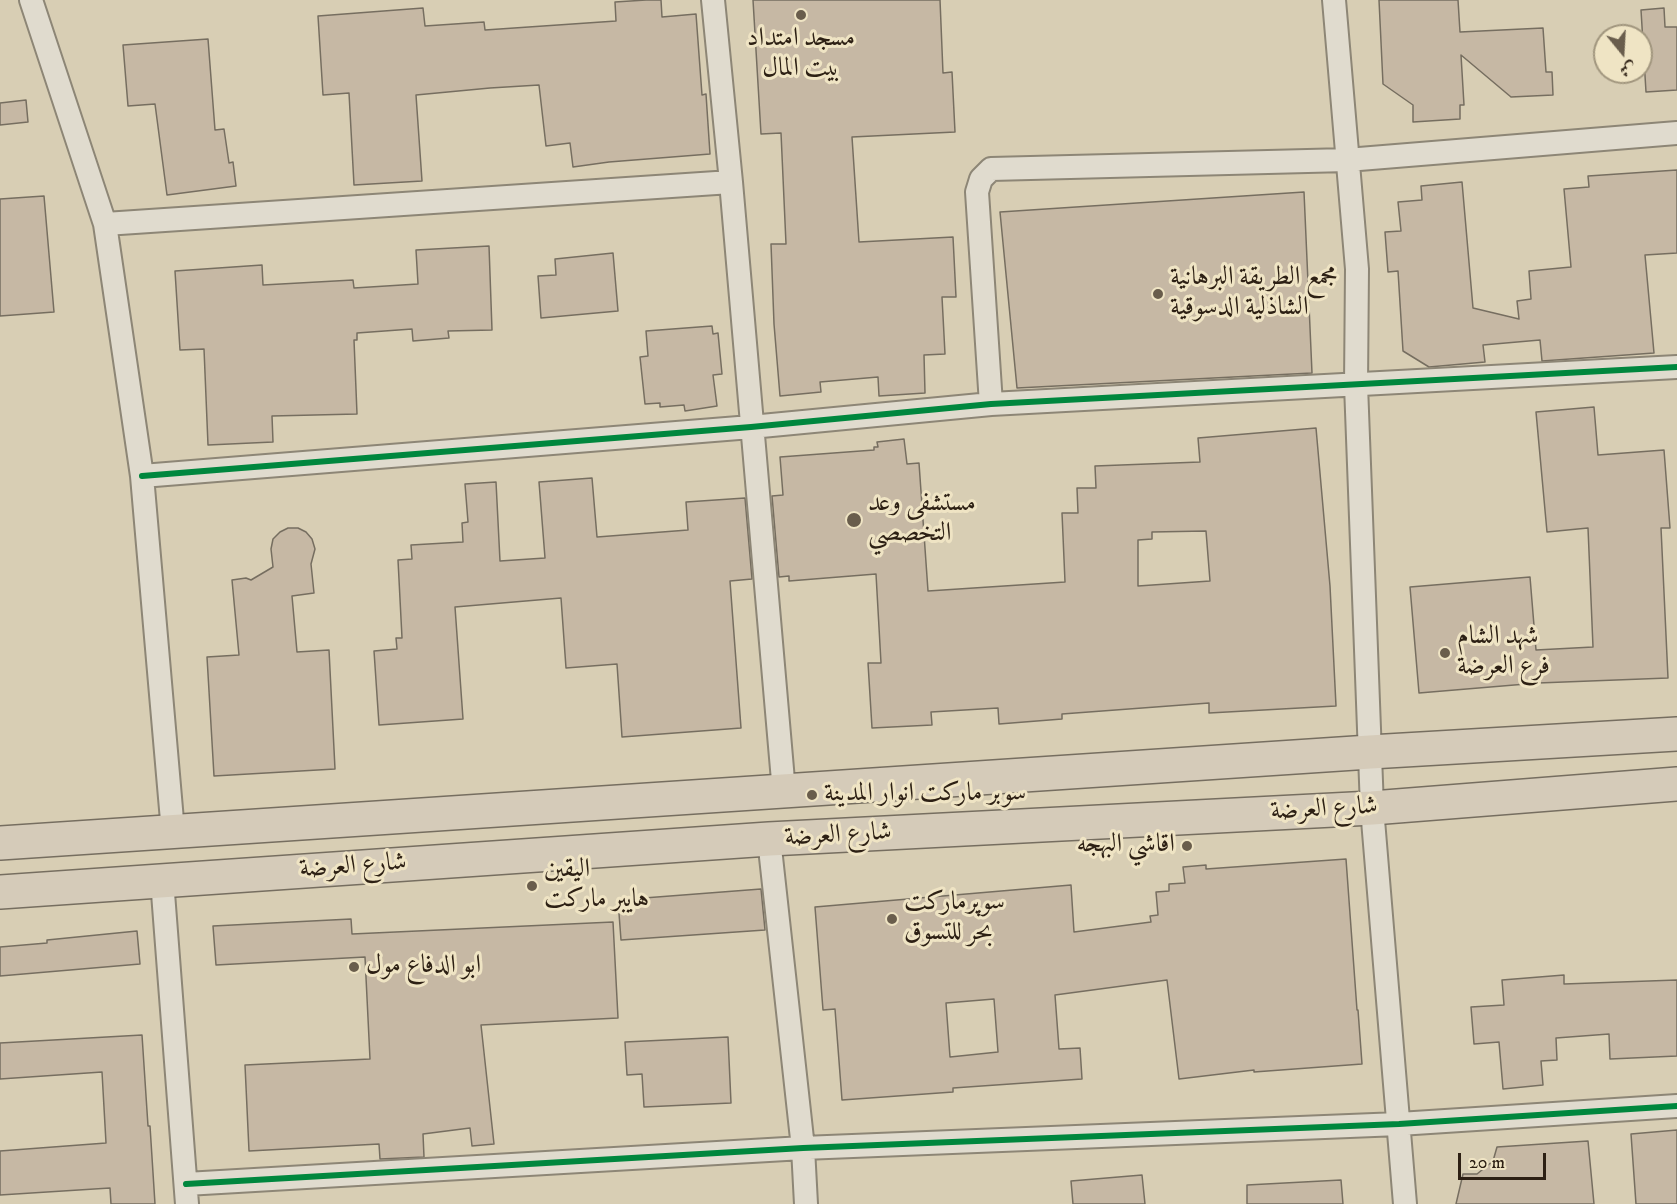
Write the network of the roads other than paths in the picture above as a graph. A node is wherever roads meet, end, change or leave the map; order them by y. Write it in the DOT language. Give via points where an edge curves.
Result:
graph roads {
  1 [pos="31,0"];
  2 [pos="713,0"];
  3 [pos="1334,0"];
  4 [pos="1677,133"];
  5 [pos="1347,160"];
  6 [pos="731,182"];
  7 [pos="105,224"];
  8 [pos="1677,367"];
  9 [pos="1356,385"];
  10 [pos="991,404"];
  11 [pos="751,427"];
  12 [pos="142,476"];
  13 [pos="1677,734"];
  14 [pos="1370,752"];
  15 [pos="976,779"];
  16 [pos="1677,784"];
  17 [pos="784,792"];
  18 [pos="1372,808"];
  19 [pos="980,828"];
  20 [pos="173,832"];
  21 [pos="769,839"];
  22 [pos="0,843"];
  23 [pos="162,879"];
  24 [pos="0,892"];
  25 [pos="1677,1106"];
  26 [pos="1399,1124"];
  27 [pos="803,1148"];
  28 [pos="187,1194"];
  29 [pos="806,1204"];
  30 [pos="1405,1204"];
  1 -- 7 [label="street"];
  2 -- 6 [label="street"];
  3 -- 5 [label="street"];
  4 -- 5 [label="street"];
  5 -- 9 [label="street" via="1357,269"];
  5 -- 10 [label="street" via="991,169 981,179 977,192"];
  6 -- 7 [label="street"];
  6 -- 11 [label="street"];
  7 -- 12 [label="street"];
  8 -- 9 [label="street"];
  9 -- 10 [label="street"];
  9 -- 14 [label="street"];
  10 -- 11 [label="street"];
  11 -- 12 [label="street"];
  11 -- 17 [label="street"];
  12 -- 20 [label="street"];
  13 -- 14 [label="main road, شارع العرضة"];
  14 -- 15 [label="main road, شارع العرضة"];
  14 -- 18 [label="street"];
  15 -- 17 [label="main road, شارع العرضة"];
  15 -- 19 [label="main road"];
  16 -- 18 [label="main road, شارع العرضة"];
  17 -- 20 [label="main road, شارع العرضة"];
  18 -- 19 [label="main road, شارع العرضة"];
  18 -- 26 [label="street"];
  19 -- 21 [label="main road, شارع العرضة"];
  20 -- 22 [label="main road, شارع العرضة"];
  21 -- 23 [label="main road, شارع العرضة"];
  21 -- 27 [label="street"];
  23 -- 24 [label="main road, شارع العرضة"];
  23 -- 28 [label="street"];
  25 -- 26 [label="street"];
  26 -- 27 [label="street"];
  26 -- 30 [label="street"];
  27 -- 28 [label="street"];
  27 -- 29 [label="street"];
}
